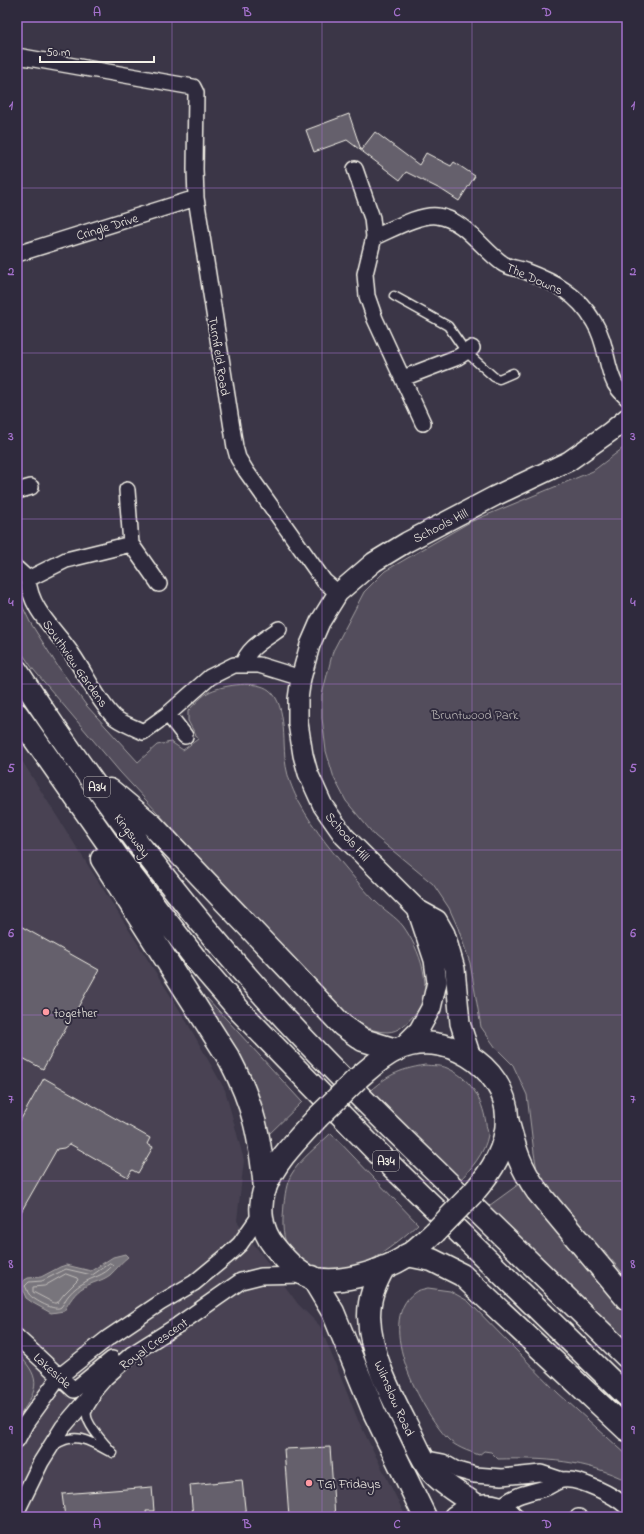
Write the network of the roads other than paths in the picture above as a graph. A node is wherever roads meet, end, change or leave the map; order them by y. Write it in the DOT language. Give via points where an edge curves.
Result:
graph roads {
  1 [pos="17,56"];
  2 [pos="355,169"];
  3 [pos="196,198"];
  4 [pos="374,237"];
  5 [pos="17,254"];
  6 [pos="394,296"];
  7 [pos="469,350"];
  8 [pos="513,373"];
  9 [pos="403,378"];
  10 [pos="627,398"];
  11 [pos="627,418"];
  12 [pos="422,423"];
  13 [pos="127,490"];
  14 [pos="131,544"];
  15 [pos="23,574"];
  16 [pos="159,584"];
  17 [pos="338,593"];
  18 [pos="279,629"];
  19 [pos="243,664"];
  20 [pos="17,671"];
  21 [pos="301,678"];
  22 [pos="17,714"];
  23 [pos="168,714"];
  24 [pos="185,736"];
  25 [pos="81,766"];
  26 [pos="59,777"];
  27 [pos="417,909"];
  28 [pos="398,1049"];
  29 [pos="471,1057"];
  30 [pos="507,1119"];
  31 [pos="265,1189"];
  32 [pos="261,1214"];
  33 [pos="408,1255"];
  34 [pos="384,1267"];
  35 [pos="308,1276"];
  36 [pos="627,1299"];
  37 [pos="17,1338"];
  38 [pos="149,1343"];
  39 [pos="627,1357"];
  40 [pos="60,1376"];
  41 [pos="105,1378"];
  42 [pos="627,1396"];
  43 [pos="627,1430"];
  44 [pos="17,1440"];
  45 [pos="48,1450"];
  46 [pos="422,1458"];
  47 [pos="562,1480"];
  48 [pos="476,1505"];
  49 [pos="627,1507"];
  50 [pos="17,1511"];
  51 [pos="506,1512"];
  52 [pos="425,1517"];
  53 [pos="455,1517"];
  1 -- 3 [label="street, Turnfield Road" via="193,87 196,93"];
  2 -- 4 [label="street" via="372,218"];
  3 -- 5 [label="street, Cringle Drive"];
  3 -- 17 [label="street, Turnfield Road" via="232,437 238,458 324,581"];
  4 -- 9 [label="street" via="365,274 367,296"];
  4 -- 10 [label="street, The Downs" via="425,217 449,219 463,228 503,264 562,287 579,300 594,322 605,343 616,385"];
  6 -- 7 [label="lane" via="448,326"];
  7 -- 8 [label="lane" via="499,379"];
  7 -- 9 [label="street" via="458,357"];
  9 -- 12 [label="street"];
  11 -- 17 [label="street, Schools Hill" via="569,461 407,542 374,562"];
  13 -- 14 [label="street"];
  14 -- 15 [label="street, Southview Gardens"];
  14 -- 16 [label="street"];
  15 -- 23 [label="street, Southview Gardens" via="41,614 114,717 143,732"];
  17 -- 21 [label="street, Schools Hill" via="316,631"];
  18 -- 19 [label="street" via="251,649"];
  19 -- 21 [label="street" via="259,665"];
  19 -- 23 [label="street" via="224,669 210,677"];
  20 -- 25 [label="main road, Kingsway / A34"];
  21 -- 27 [label="street, Schools Hill" via="298,723 303,755 317,793 332,821 344,836"];
  22 -- 26 [label="main road, Kingsway / A34"];
  23 -- 24 [label="street"];
  25 -- 28 [label="main road" via="153,826 342,1025 363,1040"];
  25 -- 39 [label="main road, Kingsway / A34" via="182,899 313,1049"];
  26 -- 31 [label="main road" via="105,863 226,1054 243,1086 260,1144"];
  26 -- 42 [label="main road, Kingsway / A34" via="159,913 236,1006 378,1153"];
  27 -- 28 [label="street, Schools Hill" via="434,960 436,991 419,1030"];
  27 -- 29 [label="street, Schools Hill" via="437,920 445,934 455,968 460,1023"];
  28 -- 29 [label="main road" via="420,1044 442,1046 453,1048"];
  28 -- 31 [label="main road, bridge" via="376,1063 317,1118 284,1155"];
  29 -- 30 [label="main road" via="488,1071 499,1088"];
  30 -- 33 [label="main road, bridge" via="497,1161 473,1193"];
  30 -- 36 [label="main road" via="515,1150 526,1175"];
  31 -- 32 [label="main road"];
  32 -- 35 [label="main road, Wilmslow Road" via="265,1232 271,1242 283,1257"];
  32 -- 40 [label="street" via="240,1244 194,1283 108,1338"];
  33 -- 34 [label="main road"];
  33 -- 43 [label="main road" via="432,1260 462,1275"];
  34 -- 35 [label="main road" via="346,1279"];
  34 -- 46 [label="main road, Wilmslow Road" via="374,1285 370,1300 369,1315 373,1344 394,1400"];
  35 -- 38 [label="street, Royal Crescent" via="261,1276 240,1281"];
  35 -- 52 [label="main road, Wilmslow Road" via="333,1312 374,1412"];
  37 -- 40 [label="street, Lakeside"];
  38 -- 40 [label="street, Lakeside" via="134,1341 74,1390"];
  38 -- 41 [label="street, Royal Crescent"];
  40 -- 44 [label="street" via="26,1423"];
  41 -- 45 [label="street, Royal Crescent" via="63,1426"];
  41 -- 45 [label="lane" via="87,1413 90,1425 112,1453 88,1439 73,1438 63,1440"];
  45 -- 50 [label="street, Royal Crescent"];
  46 -- 47 [label="street" via="443,1462 457,1470 475,1475 502,1477 541,1473"];
  46 -- 48 [label="main road, Wilmslow Road" via="432,1472 448,1486"];
  47 -- 49 [label="street" via="596,1488 608,1493"];
  47 -- 51 [label="street" via="546,1488 513,1497"];
  48 -- 51 [label="main road"];
  48 -- 53 [label="main road"];
}
